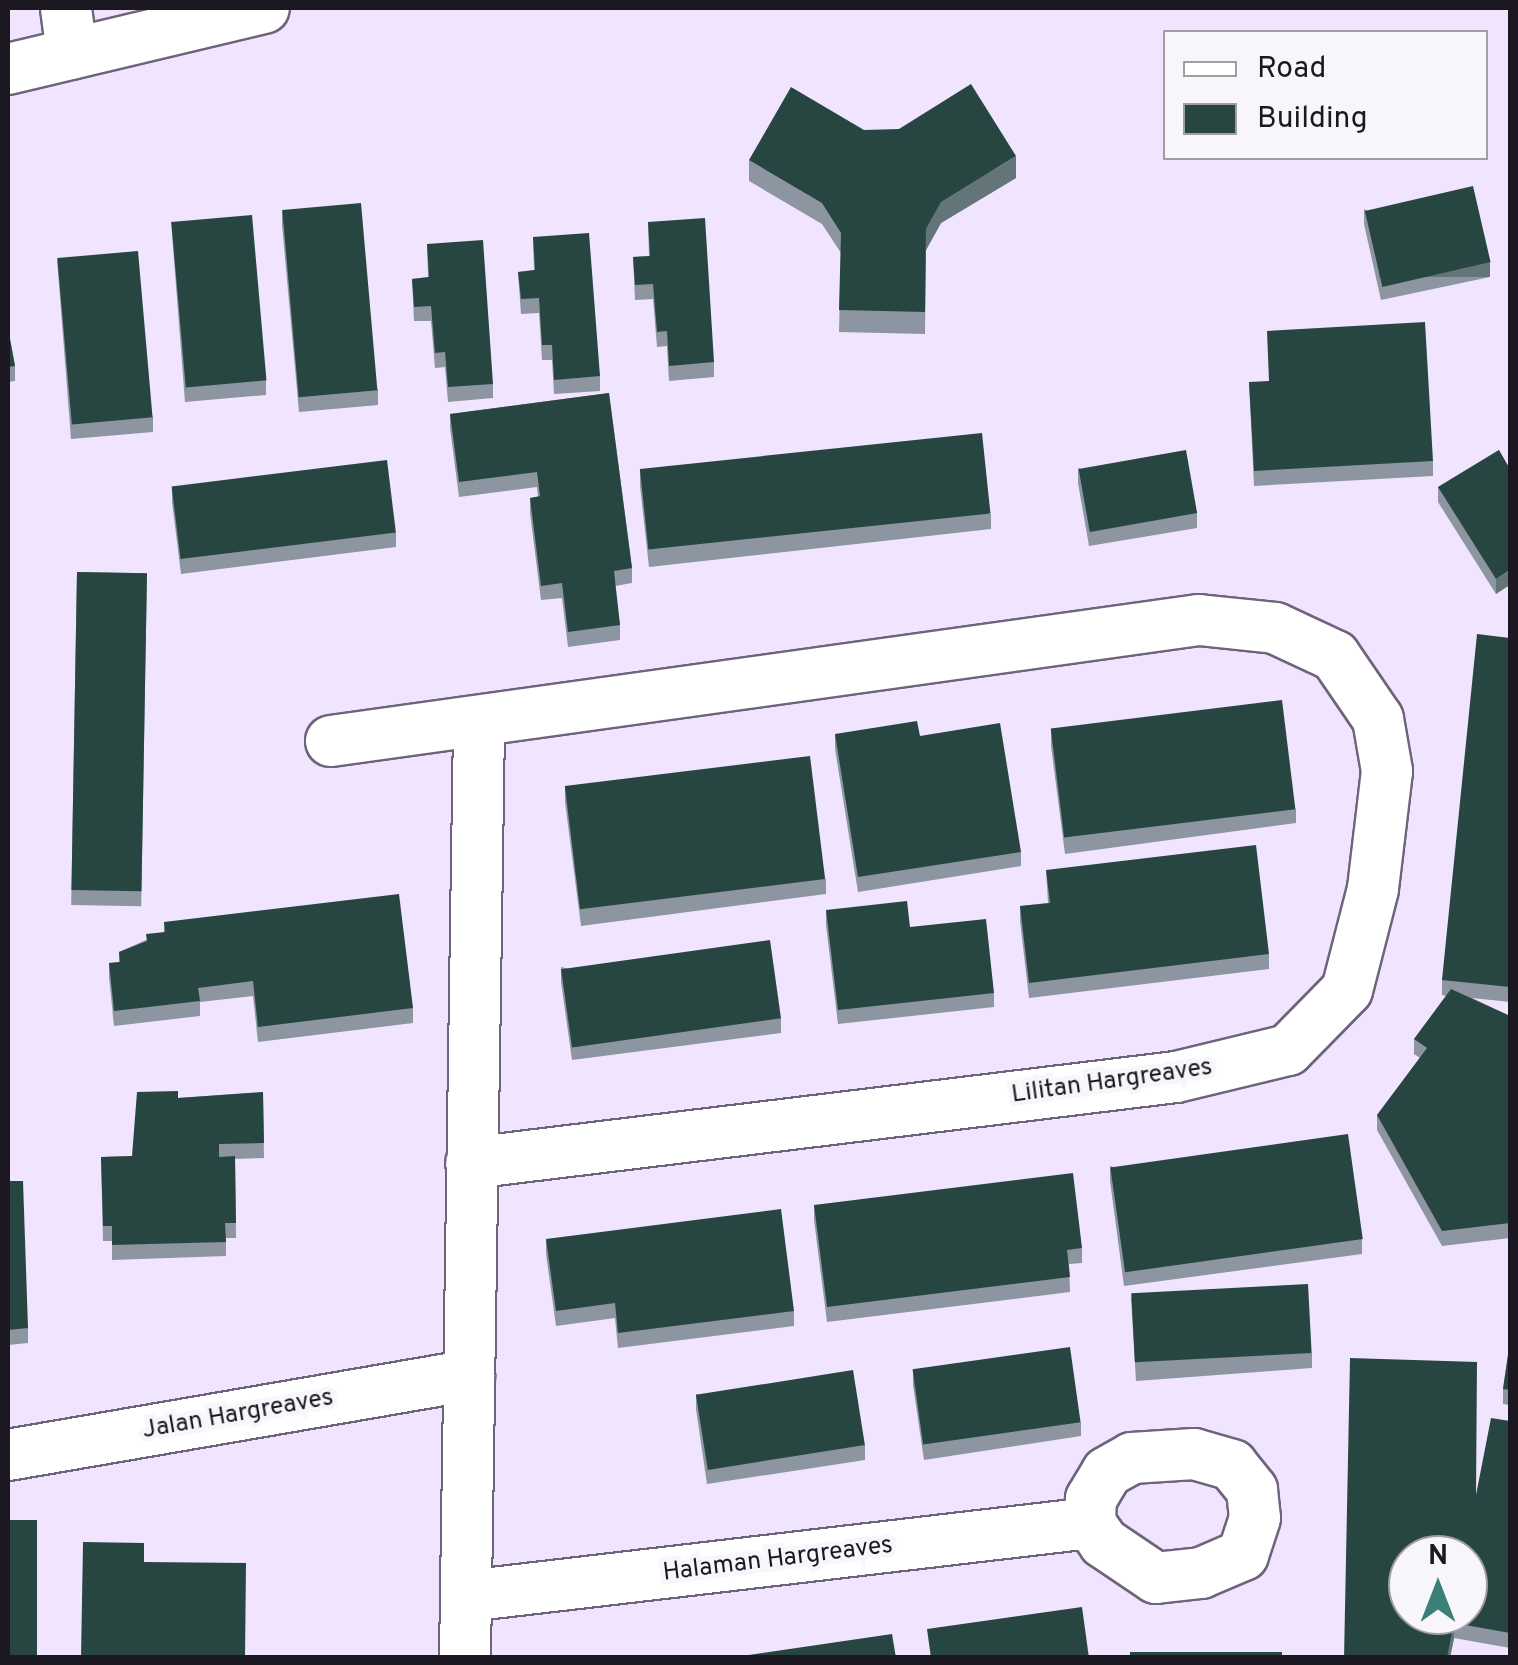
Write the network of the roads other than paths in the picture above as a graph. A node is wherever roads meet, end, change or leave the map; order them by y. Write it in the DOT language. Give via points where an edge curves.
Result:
graph roads {
  1 [pos="264,8"];
  2 [pos="69,31"];
  3 [pos="8,70"];
  4 [pos="480,725"];
  5 [pos="332,742"];
  6 [pos="471,1163"];
  7 [pos="469,1375"];
  8 [pos="8,1455"];
  9 [pos="1090,1523"];
  10 [pos="467,1596"];
  11 [pos="465,1658"];
  1 -- 2 [label="street"];
  2 -- 3 [label="street"];
  4 -- 5 [label="street, Lilitan Hargreaves"];
  4 -- 6 [label="street"];
  4 -- 6 [label="street, Lilitan Hargreaves" via="1199,620 1275,628 1335,656 1378,719 1387,771 1372,889 1348,990 1288,1050 1176,1077"];
  6 -- 7 [label="street"];
  7 -- 8 [label="street, Jalan Hargreaves"];
  7 -- 10 [label="street"];
  9 -- 10 [label="street, Halaman Hargreaves"];
  10 -- 11 [label="street"];
}
